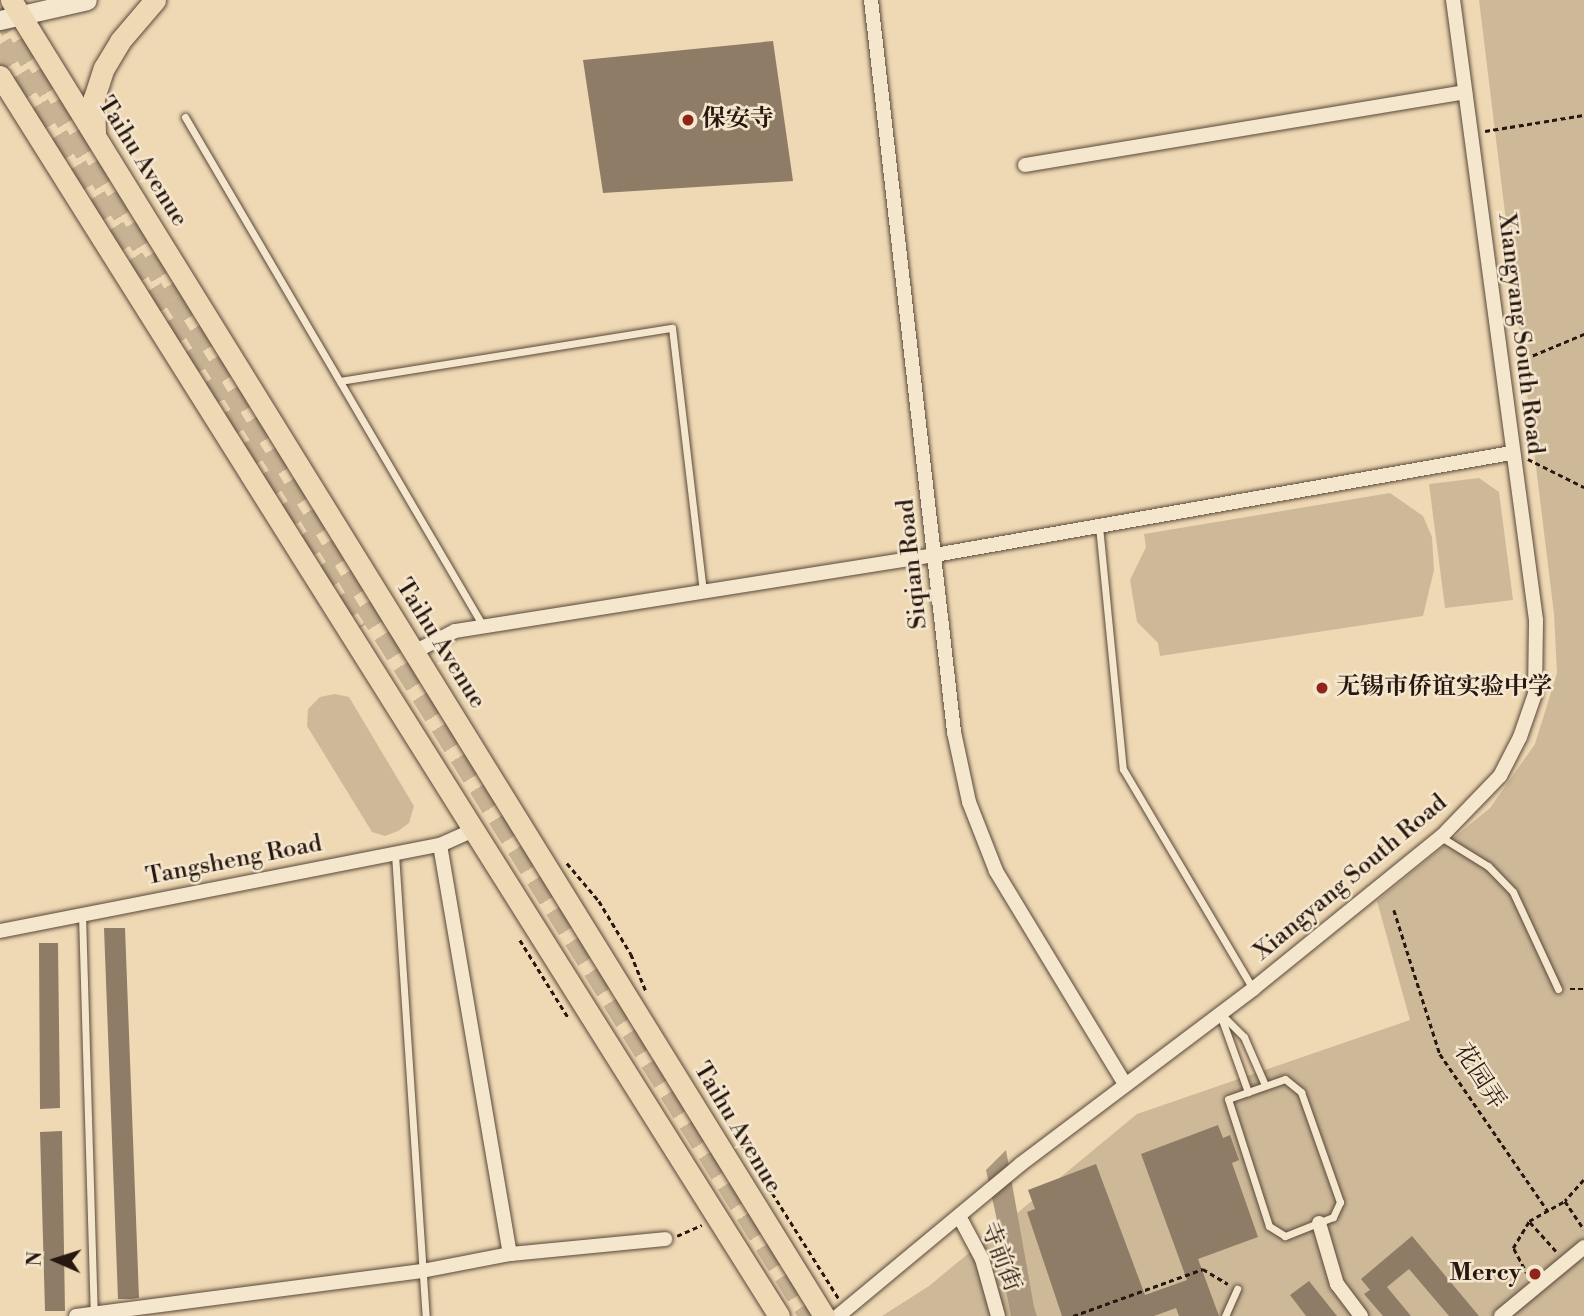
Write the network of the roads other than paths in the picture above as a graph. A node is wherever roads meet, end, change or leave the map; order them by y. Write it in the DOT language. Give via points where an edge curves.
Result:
graph roads {
  1 [pos="86,0"];
  2 [pos="155,0"];
  3 [pos="871,0"];
  4 [pos="1453,0"];
  5 [pos="10,11"];
  6 [pos="0,77"];
  7 [pos="1465,92"];
  8 [pos="185,117"];
  9 [pos="95,135"];
  10 [pos="1026,165"];
  11 [pos="340,381"];
  12 [pos="1511,453"];
  13 [pos="1098,524"];
  14 [pos="934,555"];
  15 [pos="703,592"];
  16 [pos="483,627"];
  17 [pos="414,652"];
  18 [pos="474,830"];
  19 [pos="1441,837"];
  20 [pos="440,845"];
  21 [pos="395,854"];
  22 [pos="82,914"];
  23 [pos="0,931"];
  24 [pos="1253,989"];
  25 [pos="1558,989"];
  26 [pos="1220,1013"];
  27 [pos="1124,1082"];
  28 [pos="1265,1085"];
  29 [pos="1248,1092"];
  30 [pos="964,1212"];
  31 [pos="1319,1223"];
  32 [pos="666,1238"];
  33 [pos="1584,1247"];
  34 [pos="510,1254"];
  35 [pos="422,1271"];
  36 [pos="1237,1289"];
  37 [pos="94,1313"];
  38 [pos="76,1316"];
  39 [pos="426,1316"];
  40 [pos="779,1316"];
  41 [pos="824,1316"];
  42 [pos="838,1316"];
  43 [pos="998,1316"];
  44 [pos="1225,1316"];
  45 [pos="1361,1316"];
  46 [pos="1501,1316"];
  1 -- 5 [label="main road"];
  2 -- 9 [label="main road" via="104,68 94,98"];
  3 -- 14 [label="street, Siqian Road"];
  4 -- 7 [label="street, Xiangyang South Road"];
  5 -- 9 [label="main road, Taihu Avenue"];
  6 -- 18 [label="main road"];
  7 -- 10 [label="street"];
  7 -- 12 [label="street, Xiangyang South Road"];
  8 -- 11 [label="lane"];
  9 -- 17 [label="main road, Taihu Avenue"];
  11 -- 15 [label="lane" via="672,328"];
  11 -- 16 [label="lane"];
  12 -- 13 [label="street"];
  12 -- 19 [label="street, Xiangyang South Road" via="1536,620 1535,694 1500,776"];
  13 -- 14 [label="street"];
  13 -- 24 [label="lane" via="1123,769"];
  14 -- 15 [label="street"];
  14 -- 27 [label="street, Siqian Road" via="954,733 968,802 996,871"];
  15 -- 16 [label="street"];
  16 -- 17 [label="street" via="455,631"];
  17 -- 41 [label="main road, Taihu Avenue"];
  18 -- 20 [label="street, Tangsheng Road"];
  18 -- 40 [label="main road"];
  19 -- 24 [label="street, Xiangyang South Road"];
  19 -- 25 [label="lane" via="1488,866 1513,892"];
  20 -- 21 [label="street, Tangsheng Road"];
  20 -- 34 [label="street"];
  21 -- 22 [label="street, Tangsheng Road"];
  21 -- 35 [label="lane"];
  22 -- 23 [label="street, Tangsheng Road"];
  22 -- 37 [label="lane"];
  24 -- 26 [label="street, Xiangyang South Road"];
  26 -- 27 [label="street, Xiangyang South Road"];
  26 -- 28 [label="lane" via="1244,1037"];
  26 -- 29 [label="lane"];
  27 -- 30 [label="street, Xiangyang South Road"];
  28 -- 29 [label="lane"];
  28 -- 31 [label="lane" via="1285,1079 1301,1092 1340,1202 1333,1217"];
  29 -- 31 [label="lane" via="1228,1099 1269,1226 1285,1236"];
  30 -- 42 [label="street, Xiangyang South Road"];
  30 -- 43 [label="street, 寺前街"];
  31 -- 45 [label="street" via="1337,1284"];
  32 -- 34 [label="street"];
  33 -- 46 [label="street"];
  34 -- 35 [label="street"];
  35 -- 37 [label="street"];
  35 -- 39 [label="lane"];
  36 -- 44 [label="lane"];
  37 -- 38 [label="street"];
}
